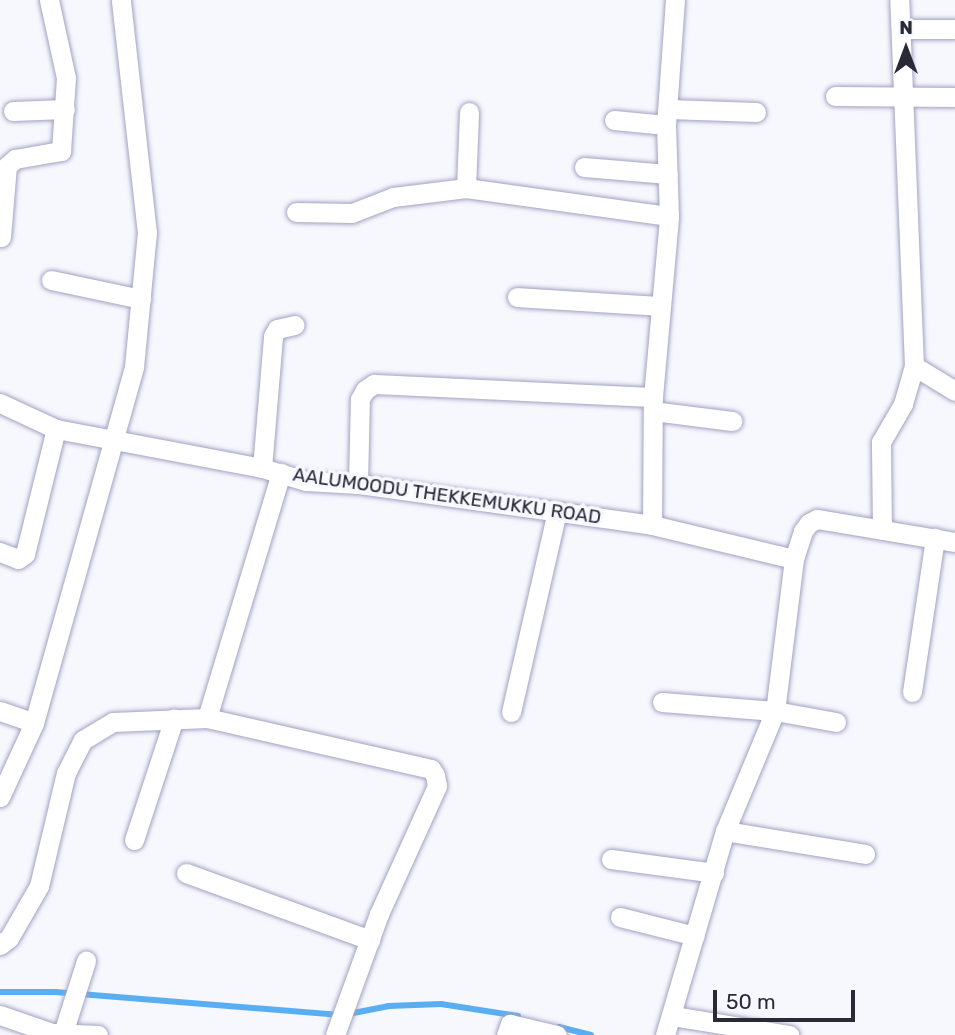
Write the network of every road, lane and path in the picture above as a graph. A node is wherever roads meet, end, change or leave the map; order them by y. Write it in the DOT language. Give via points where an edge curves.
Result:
graph roads {
  1 [pos="49,0"];
  2 [pos="121,0"];
  3 [pos="670,0"];
  4 [pos="899,0"];
  5 [pos="902,29"];
  6 [pos="955,29"];
  7 [pos="835,96"];
  8 [pos="955,97"];
  9 [pos="904,98"];
  10 [pos="65,109"];
  11 [pos="13,111"];
  12 [pos="468,112"];
  13 [pos="756,112"];
  14 [pos="667,117"];
  15 [pos="614,120"];
  16 [pos="584,167"];
  17 [pos="667,174"];
  18 [pos="466,188"];
  19 [pos="296,212"];
  20 [pos="669,216"];
  21 [pos="1,237"];
  22 [pos="51,279"];
  23 [pos="517,297"];
  24 [pos="141,299"];
  25 [pos="661,306"];
  26 [pos="295,325"];
  27 [pos="914,366"];
  28 [pos="955,391"];
  29 [pos="0,403"];
  30 [pos="653,404"];
  31 [pos="732,421"];
  32 [pos="57,429"];
  33 [pos="115,441"];
  34 [pos="262,468"];
  35 [pos="281,473"];
  36 [pos="358,484"];
  37 [pos="557,511"];
  38 [pos="652,525"];
  39 [pos="882,530"];
  40 [pos="935,538"];
  41 [pos="955,542"];
  42 [pos="0,552"];
  43 [pos="794,559"];
  44 [pos="912,692"];
  45 [pos="662,702"];
  46 [pos="0,711"];
  47 [pos="775,711"];
  48 [pos="511,712"];
  49 [pos="174,718"];
  50 [pos="207,718"];
  51 [pos="836,722"];
  52 [pos="34,723"];
  53 [pos="0,797"];
  54 [pos="726,831"];
  55 [pos="134,840"];
  56 [pos="865,854"];
  57 [pos="611,859"];
  58 [pos="186,873"];
  59 [pos="714,873"];
  60 [pos="620,917"];
  61 [pos="695,936"];
  62 [pos="370,940"];
  63 [pos="0,945"];
  64 [pos="86,961"];
  65 [pos="0,1015"];
  66 [pos="673,1016"];
  67 [pos="56,1034"];
  68 [pos="98,1035"];
  69 [pos="335,1035"];
  70 [pos="506,1035"];
  71 [pos="557,1035"];
  72 [pos="665,1035"];
  73 [pos="789,1035"];
  1 -- 10 [label="street" via="66,78"];
  2 -- 24 [label="street" via="147,233"];
  3 -- 14 [label="street"];
  4 -- 5 [label="street"];
  5 -- 6 [label="street"];
  5 -- 9 [label="street"];
  7 -- 9 [label="street"];
  8 -- 9 [label="street"];
  9 -- 27 [label="street"];
  10 -- 11 [label="street"];
  10 -- 21 [label="street" via="61,151 15,159 7,166"];
  12 -- 18 [label="street"];
  13 -- 14 [label="street"];
  14 -- 15 [label="street"];
  14 -- 17 [label="street"];
  16 -- 17 [label="street"];
  17 -- 20 [label="street"];
  18 -- 19 [label="street" via="393,197 352,213"];
  18 -- 20 [label="street"];
  20 -- 25 [label="street"];
  22 -- 24 [label="street"];
  23 -- 25 [label="street"];
  24 -- 33 [label="street" via="134,367"];
  25 -- 30 [label="street"];
  26 -- 34 [label="street" via="277,329 273,336"];
  27 -- 28 [label="street"];
  27 -- 39 [label="street" via="904,404 881,442"];
  29 -- 32 [label="street, AALUMOODU THEKKEMUKKU ROAD"];
  30 -- 31 [label="street"];
  30 -- 36 [label="street" via="374,384 360,399"];
  30 -- 38 [label="street"];
  32 -- 33 [label="street, AALUMOODU THEKKEMUKKU ROAD"];
  32 -- 42 [label="street" via="25,554 18,559"];
  33 -- 34 [label="street, AALUMOODU THEKKEMUKKU ROAD"];
  33 -- 52 [label="street"];
  34 -- 35 [label="street, AALUMOODU THEKKEMUKKU ROAD"];
  35 -- 36 [label="street, AALUMOODU THEKKEMUKKU ROAD" via="306,481"];
  35 -- 50 [label="street"];
  36 -- 37 [label="street, AALUMOODU THEKKEMUKKU ROAD"];
  37 -- 38 [label="street, AALUMOODU THEKKEMUKKU ROAD"];
  37 -- 48 [label="street"];
  38 -- 43 [label="street, AALUMOODU THEKKEMUKKU ROAD"];
  39 -- 40 [label="street"];
  39 -- 43 [label="street" via="817,519 803,531"];
  40 -- 41 [label="street"];
  40 -- 44 [label="street"];
  43 -- 47 [label="street"];
  45 -- 47 [label="street"];
  46 -- 52 [label="street"];
  47 -- 51 [label="street"];
  47 -- 54 [label="street"];
  49 -- 50 [label="street"];
  49 -- 55 [label="street"];
  49 -- 63 [label="street" via="113,722 83,740 66,773 39,886 9,938"];
  50 -- 62 [label="street" via="431,769 437,786"];
  52 -- 53 [label="street"];
  54 -- 56 [label="street"];
  54 -- 59 [label="street"];
  57 -- 59 [label="street"];
  58 -- 62 [label="street"];
  59 -- 61 [label="street"];
  60 -- 61 [label="street"];
  61 -- 66 [label="street"];
  62 -- 69 [label="street"];
  64 -- 67 [label="street"];
  65 -- 67 [label="street"];
  66 -- 72 [label="street"];
  66 -- 73 [label="street"];
  67 -- 68 [label="street"];
  70 -- 71 [label="street" via="510,1024"];
}
